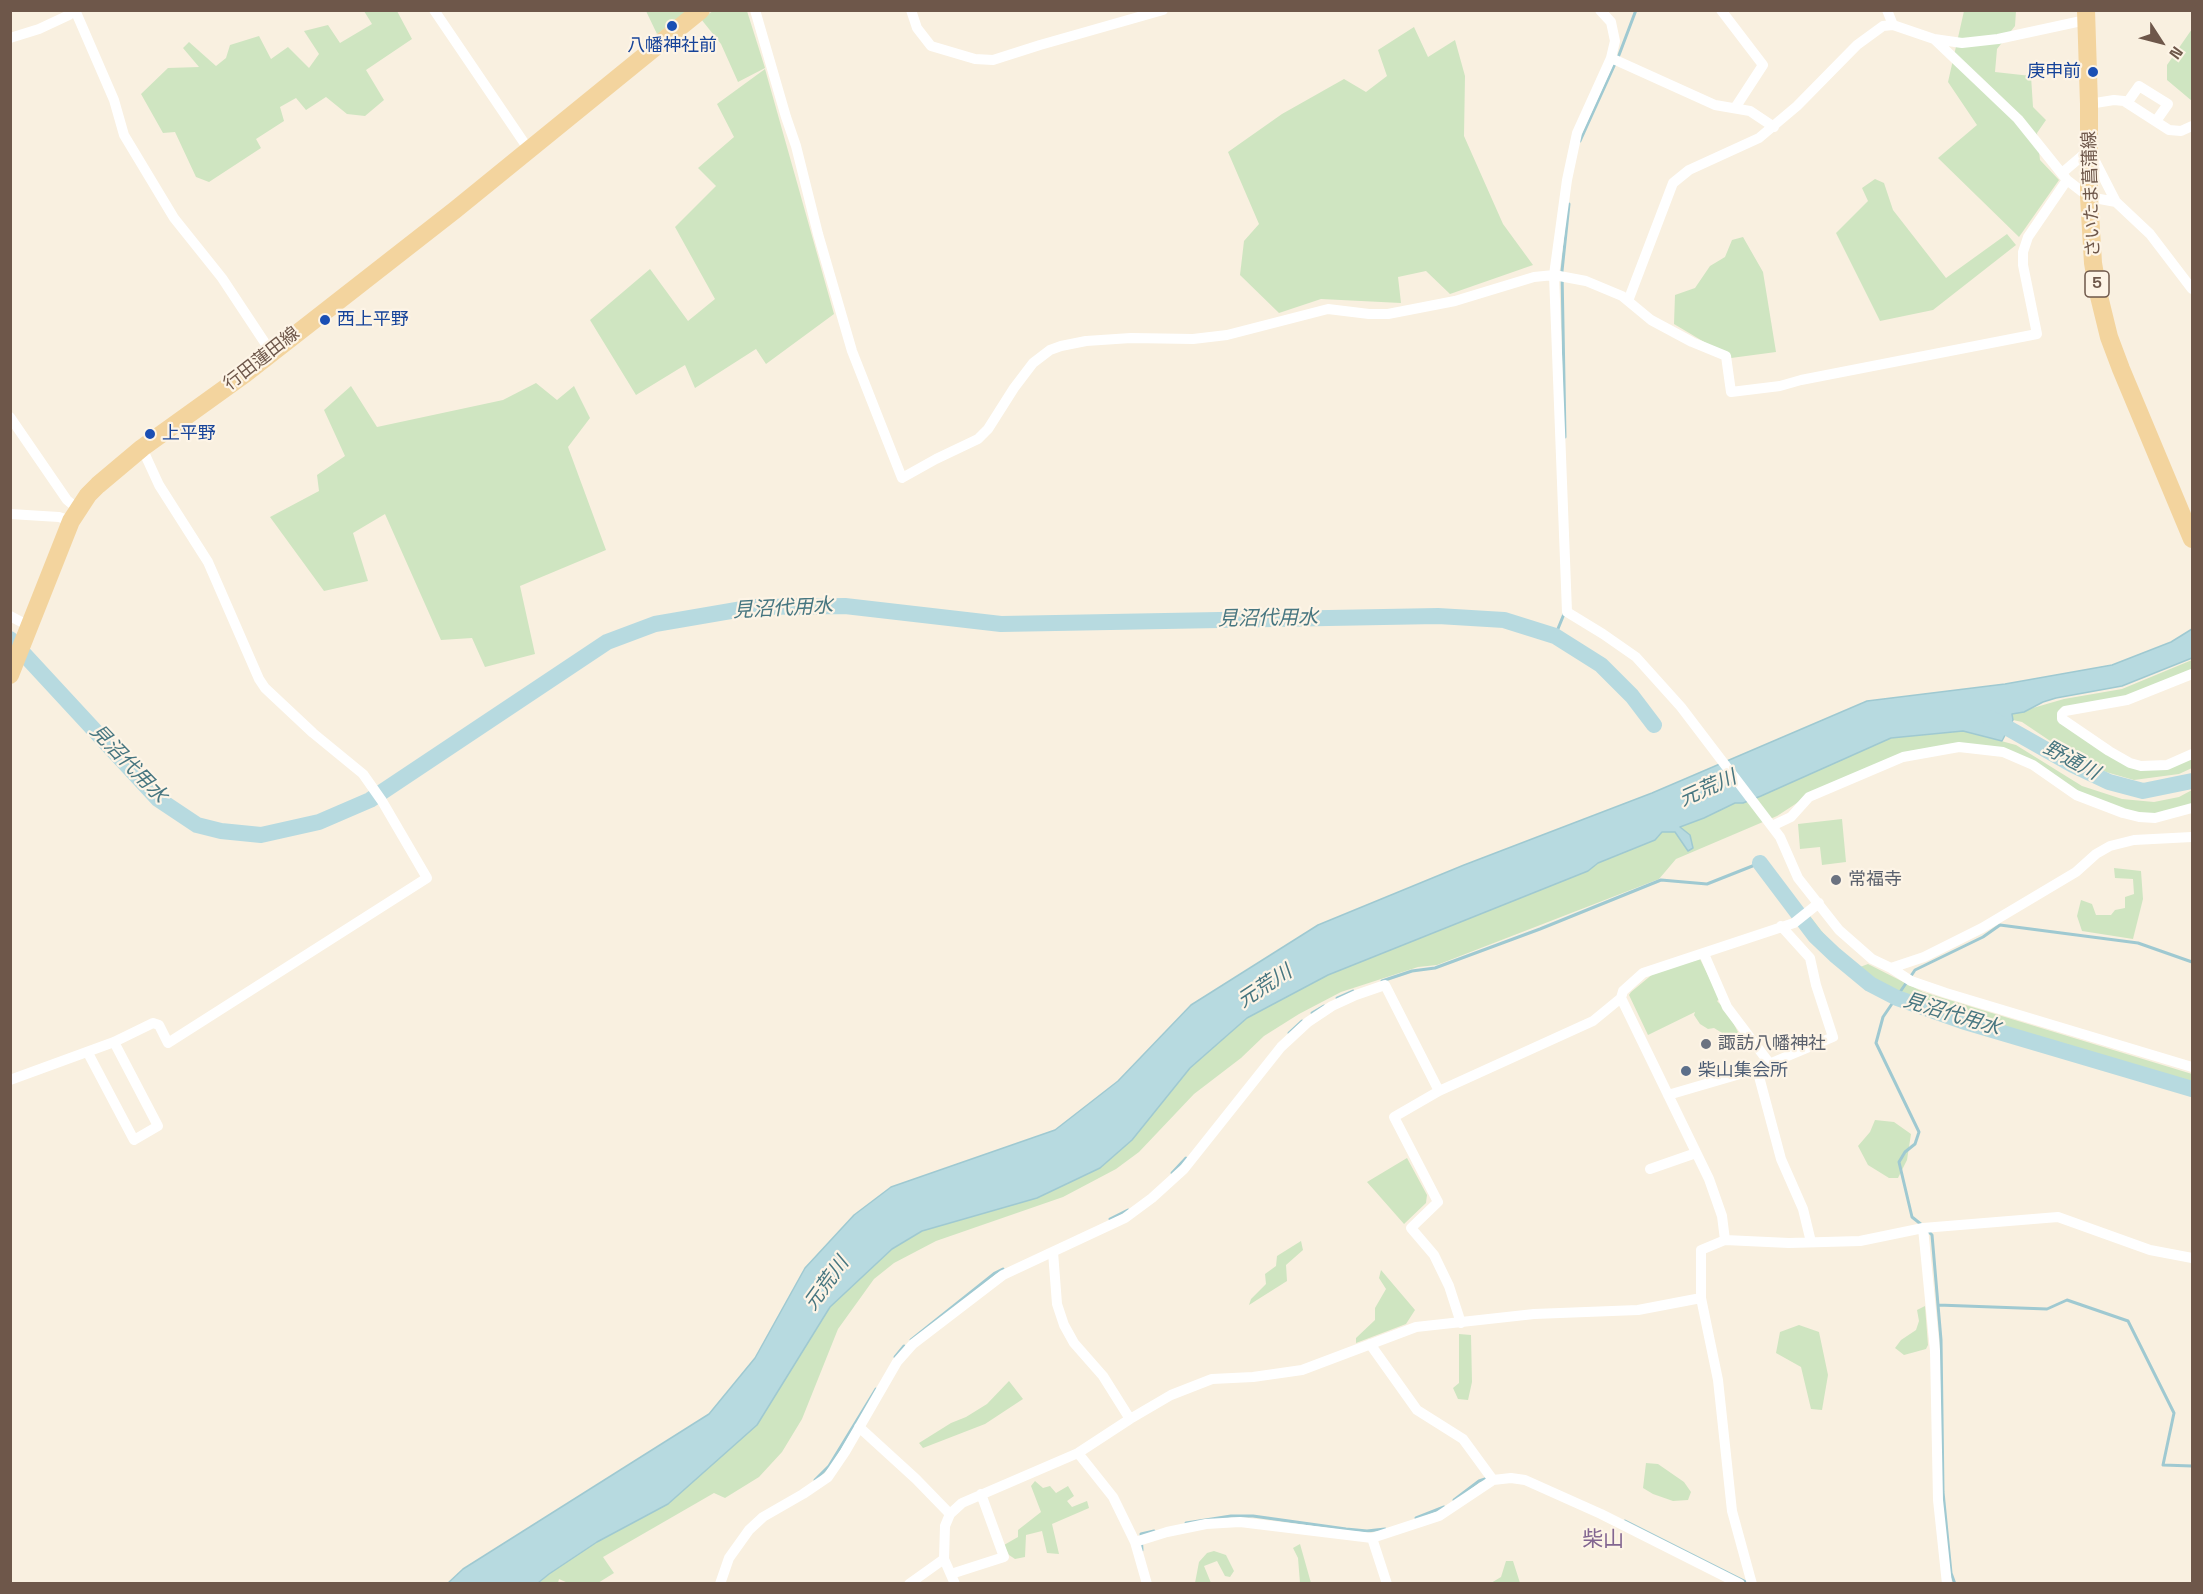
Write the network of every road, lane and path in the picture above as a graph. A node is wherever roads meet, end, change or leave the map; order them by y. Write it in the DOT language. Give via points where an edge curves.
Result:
graph roads {
  1 [pos="75,10"];
  2 [pos="434,10"];
  3 [pos="701,10"];
  4 [pos="755,10"];
  5 [pos="911,10"];
  6 [pos="1163,10"];
  7 [pos="1600,10"];
  8 [pos="1721,10"];
  9 [pos="1887,10"];
  10 [pos="2089,14"];
  11 [pos="1893,25"];
  12 [pos="10,38"];
  13 [pos="1934,39"];
  14 [pos="1611,58"];
  15 [pos="2127,103"];
  16 [pos="2089,104"];
  17 [pos="1735,108"];
  18 [pos="2156,121"];
  19 [pos="2193,126"];
  20 [pos="1774,127"];
  21 [pos="529,150"];
  22 [pos="2089,155"];
  23 [pos="2065,176"];
  24 [pos="2089,197"];
  25 [pos="2116,202"];
  26 [pos="1554,275"];
  27 [pos="2193,289"];
  28 [pos="1628,301"];
  29 [pos="271,352"];
  30 [pos="10,417"];
  31 [pos="142,448"];
  32 [pos="10,514"];
  33 [pos="75,515"];
  34 [pos="2193,539"];
  35 [pos="10,616"];
  36 [pos="29,629"];
  37 [pos="2193,674"];
  38 [pos="10,675"];
  39 [pos="2193,754"];
  40 [pos="2193,808"];
  41 [pos="1770,823"];
  42 [pos="2193,837"];
  43 [pos="1819,903"];
  44 [pos="1781,926"];
  45 [pos="1704,954"];
  46 [pos="1891,968"];
  47 [pos="1621,998"];
  48 [pos="114,1042"];
  49 [pos="88,1053"];
  50 [pos="1770,1064"];
  51 [pos="2193,1067"];
  52 [pos="1758,1069"];
  53 [pos="10,1080"];
  54 [pos="1439,1091"];
  55 [pos="1668,1095"];
  56 [pos="1696,1153"];
  57 [pos="1650,1169"];
  58 [pos="1923,1228"];
  59 [pos="1725,1240"];
  60 [pos="1811,1242"];
  61 [pos="1053,1252"];
  62 [pos="2193,1258"];
  63 [pos="1701,1298"];
  64 [pos="1461,1323"];
  65 [pos="1370,1344"];
  66 [pos="1130,1419"];
  67 [pos="859,1427"];
  68 [pos="1078,1453"];
  69 [pos="1493,1480"];
  70 [pos="981,1494"];
  71 [pos="950,1514"];
  72 [pos="1372,1538"];
  73 [pos="1135,1542"];
  74 [pos="944,1559"];
  75 [pos="953,1579"];
  76 [pos="720,1584"];
  77 [pos="909,1584"];
  78 [pos="1147,1584"];
  79 [pos="1387,1584"];
  80 [pos="1740,1584"];
  81 [pos="1752,1584"];
  82 [pos="1947,1584"];
  1 -- 12 [label="street" via="39,29"];
  1 -- 29 [label="street" via="114,100 124,135 174,218 222,278"];
  2 -- 21 [label="street"];
  3 -- 21 [label="main road, 行田蓮田線"];
  4 -- 26 [label="street" via="852,351 902,478 978,439 1033,363 1061,345 1227,335 1328,309 1388,314"];
  5 -- 6 [label="street" via="917,28 932,46 975,59 993,60"];
  7 -- 14 [label="street" via="1611,22 1615,41"];
  8 -- 17 [label="street" via="1762,65"];
  9 -- 11 [label="street"];
  10 -- 13 [label="street" via="1998,39"];
  10 -- 16 [label="main road, さいたま菖蒲線 / 5"];
  11 -- 13 [label="street"];
  11 -- 20 [label="street" via="1883,26 1857,45"];
  13 -- 23 [label="street" via="2018,119"];
  14 -- 17 [label="street" via="1715,105"];
  14 -- 26 [label="street" via="1577,133"];
  15 -- 16 [label="street" via="2114,100"];
  15 -- 18 [label="street"];
  15 -- 18 [label="street" via="2139,86 2168,104"];
  16 -- 22 [label="main road, さいたま菖蒲線 / 5"];
  17 -- 20 [label="street" via="1750,111"];
  18 -- 19 [label="street" via="2169,130"];
  20 -- 28 [label="street" via="1759,138 1689,170 1673,183"];
  21 -- 29 [label="main road, 行田蓮田線"];
  22 -- 23 [label="street" via="2083,155"];
  22 -- 24 [label="main road, さいたま菖蒲線 / 5"];
  22 -- 25 [label="street"];
  23 -- 24 [label="street"];
  23 -- 28 [label="street" via="2023,252 2037,334 1780,386 1731,392 1726,356 1651,320"];
  24 -- 25 [label="street"];
  24 -- 34 [label="main road, さいたま菖蒲線 / 5" via="2093,263 2109,337"];
  25 -- 27 [label="street" via="2150,234"];
  26 -- 28 [label="street" via="1586,281"];
  26 -- 41 [label="street" via="1567,612 1636,657 1688,714"];
  29 -- 31 [label="main road, 行田蓮田線"];
  30 -- 33 [label="street"];
  31 -- 33 [label="main road, 行田蓮田線" via="98,485"];
  31 -- 48 [label="street" via="159,485 208,562 259,679 313,733 363,774 428,878 168,1043 159,1025 153,1023"];
  32 -- 33 [label="street"];
  33 -- 36 [label="main road, 行田蓮田線"];
  35 -- 36 [label="street"];
  36 -- 38 [label="main road, 行田蓮田線"];
  37 -- 39 [label="street" via="2127,700 2062,714 2062,719 2130,763 2167,765"];
  40 -- 41 [label="street" via="2155,818 2123,813 2076,795 2033,765 2003,752 1959,747 1903,757 1809,797 1791,817"];
  41 -- 43 [label="street" via="1786,847 1798,878"];
  42 -- 46 [label="street" via="2134,840 2110,846 2076,872 1982,928 1924,957"];
  43 -- 44 [label="street" via="1794,923"];
  43 -- 46 [label="street" via="1856,946"];
  44 -- 45 [label="street"];
  44 -- 50 [label="street" via="1810,958 1833,1037"];
  45 -- 47 [label="street" via="1643,973 1623,991"];
  45 -- 50 [label="street" via="1727,1007"];
  46 -- 51 [label="street" via="1911,981 1946,993"];
  47 -- 54 [label="street" via="1593,1021"];
  47 -- 55 [label="street"];
  48 -- 49 [label="street"];
  48 -- 49 [label="street" via="158,1126 134,1140"];
  49 -- 53 [label="street"];
  50 -- 52 [label="street"];
  52 -- 55 [label="street"];
  52 -- 60 [label="street" via="1781,1159 1803,1209"];
  54 -- 61 [label="street" via="1385,985 1356,994 1308,1022 1281,1047 1184,1169 1152,1198 1125,1218"];
  54 -- 64 [label="street" via="1394,1117 1438,1202 1411,1228 1434,1255"];
  55 -- 56 [label="street"];
  56 -- 57 [label="street"];
  56 -- 59 [label="street" via="1722,1216"];
  58 -- 60 [label="street" via="1860,1241"];
  58 -- 62 [label="street" via="2058,1217 2150,1250"];
  58 -- 82 [label="street" via="1935,1351 1938,1500"];
  59 -- 60 [label="street"];
  59 -- 63 [label="street" via="1701,1251"];
  61 -- 66 [label="street" via="1057,1304 1064,1325"];
  61 -- 67 [label="street" via="1003,1275 913,1344 897,1362"];
  63 -- 64 [label="street" via="1638,1310 1534,1314"];
  63 -- 81 [label="street" via="1718,1380 1732,1511"];
  64 -- 65 [label="street" via="1416,1328"];
  65 -- 66 [label="street" via="1302,1370 1212,1379 1171,1395"];
  65 -- 69 [label="street" via="1417,1410 1463,1439"];
  66 -- 68 [label="street"];
  67 -- 71 [label="street"];
  67 -- 76 [label="street" via="828,1477 749,1530 729,1558"];
  68 -- 70 [label="street"];
  68 -- 73 [label="street" via="1113,1497"];
  69 -- 72 [label="street" via="1439,1516"];
  69 -- 80 [label="street" via="1525,1480"];
  70 -- 71 [label="street"];
  70 -- 75 [label="street" via="1004,1557"];
  71 -- 74 [label="street" via="945,1526"];
  72 -- 73 [label="street" via="1240,1522 1206,1524"];
  72 -- 79 [label="street"];
  73 -- 78 [label="street"];
  74 -- 75 [label="street"];
  74 -- 77 [label="street"];
}
